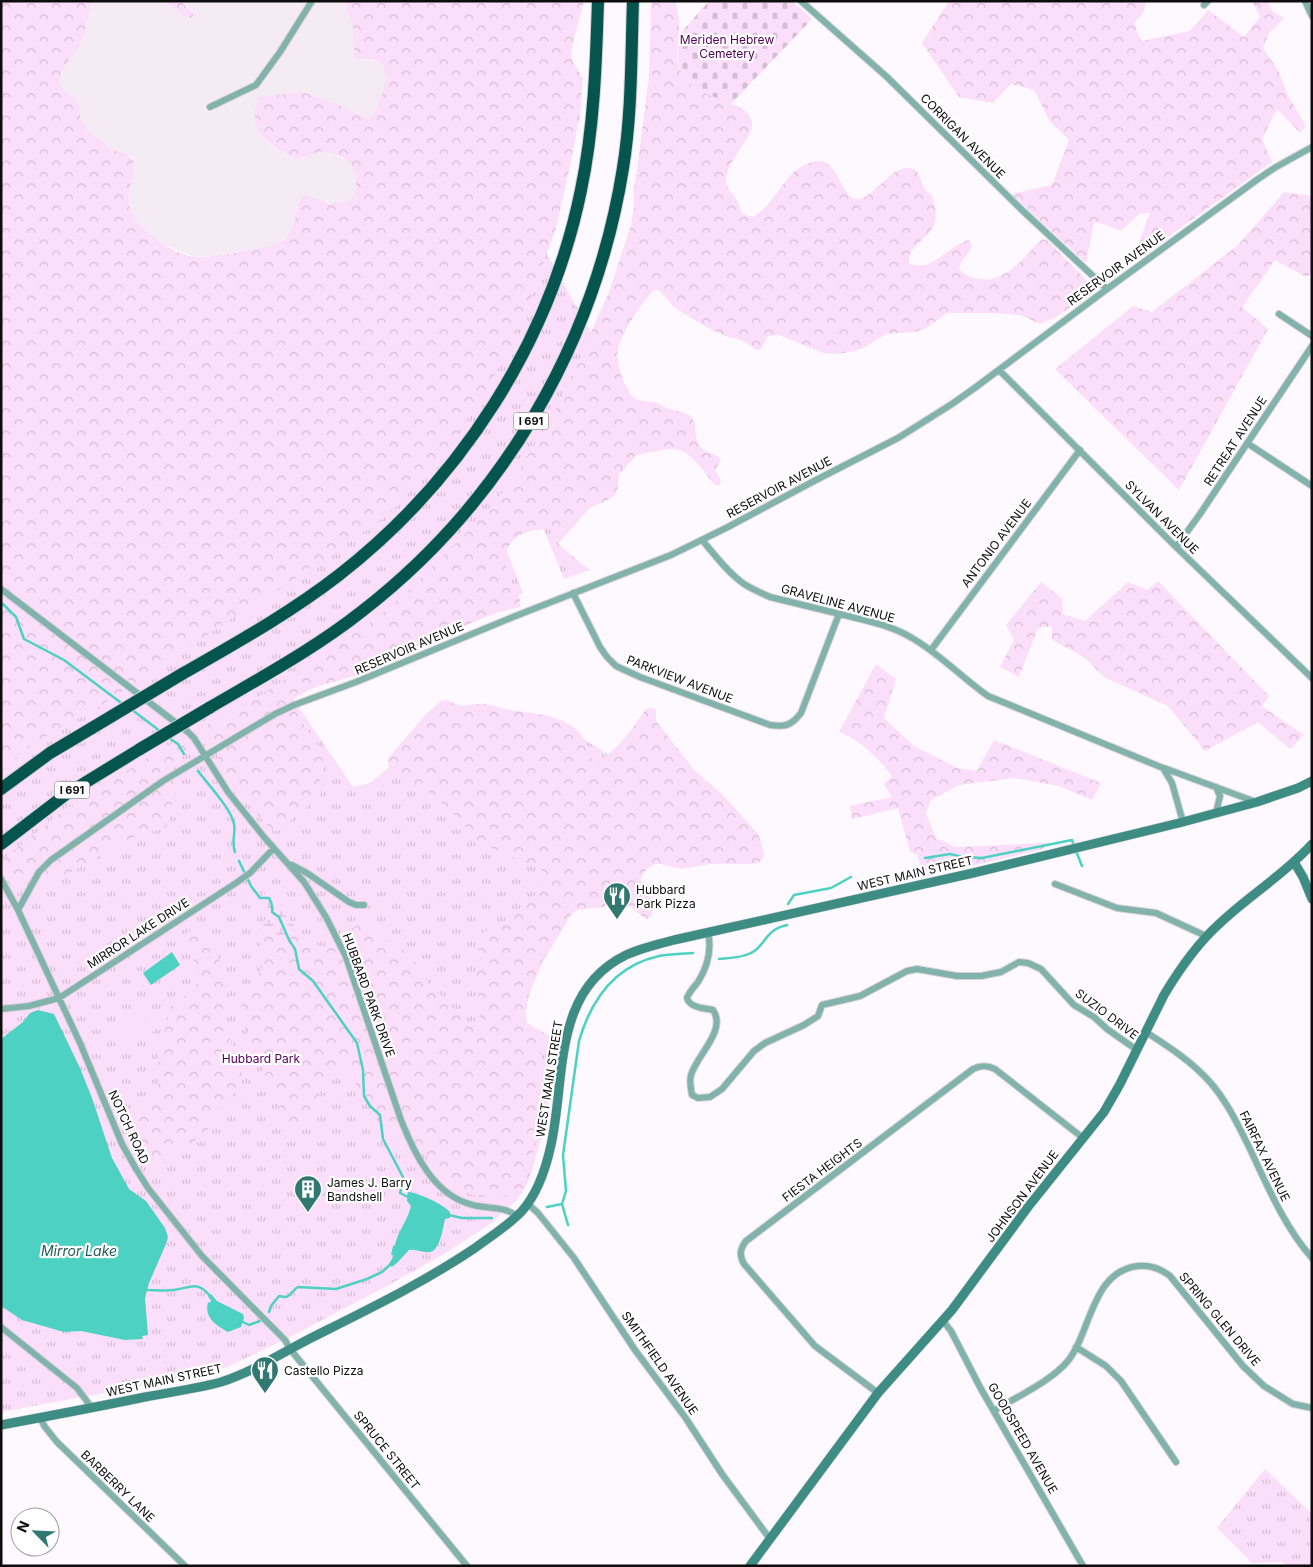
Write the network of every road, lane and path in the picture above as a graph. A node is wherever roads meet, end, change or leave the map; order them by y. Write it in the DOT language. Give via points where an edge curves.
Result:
graph roads {
  1 [pos="312,1"];
  2 [pos="598,1"];
  3 [pos="632,1"];
  4 [pos="801,1"];
  5 [pos="1305,1"];
  6 [pos="1312,16"];
  7 [pos="210,107"];
  8 [pos="1312,147"];
  9 [pos="1107,289"];
  10 [pos="1279,314"];
  11 [pos="1312,336"];
  12 [pos="1312,346"];
  13 [pos="999,370"];
  14 [pos="1247,443"];
  15 [pos="1080,450"];
  16 [pos="1312,486"];
  17 [pos="702,540"];
  18 [pos="1176,547"];
  19 [pos="1,589"];
  20 [pos="573,593"];
  21 [pos="839,614"];
  22 [pos="930,650"];
  23 [pos="1312,678"];
  24 [pos="206,755"];
  25 [pos="1163,768"];
  26 [pos="1312,782"];
  27 [pos="1216,787"];
  28 [pos="1,789"];
  29 [pos="1257,802"];
  30 [pos="1216,814"];
  31 [pos="1183,822"];
  32 [pos="4,841"];
  33 [pos="1312,844"];
  34 [pos="274,848"];
  35 [pos="1294,862"];
  36 [pos="287,863"];
  37 [pos="1,879"];
  38 [pos="1054,884"];
  39 [pos="1311,896"];
  40 [pos="364,905"];
  41 [pos="18,910"];
  42 [pos="708,932"];
  43 [pos="1206,936"];
  44 [pos="59,998"];
  45 [pos="1,1009"];
  46 [pos="1146,1032"];
  47 [pos="1137,1050"];
  48 [pos="1083,1138"];
  49 [pos="528,1204"];
  50 [pos="517,1216"];
  51 [pos="1312,1258"];
  52 [pos="943,1321"];
  53 [pos="1,1327"];
  54 [pos="1076,1347"];
  55 [pos="290,1349"];
  56 [pos="878,1393"];
  57 [pos="92,1408"];
  58 [pos="1312,1408"];
  59 [pos="994,1411"];
  60 [pos="40,1418"];
  61 [pos="1,1425"];
  62 [pos="1176,1462"];
  63 [pos="770,1539"];
  64 [pos="185,1566"];
  65 [pos="467,1566"];
  66 [pos="750,1566"];
  67 [pos="1083,1566"];
  1 -- 7 [label="street" via="256,85"];
  2 -- 28 [label="highway, bridge" via="593,112 578,204 546,304 522,356 478,429 407,514 333,580 39,760"];
  3 -- 32 [label="highway, I 691, bridge" via="627,132 611,229 576,335 555,380 508,457 452,528 410,571 367,608 333,632 70,791"];
  4 -- 9 [label="street, CORRIGAN AVENUE" via="887,77"];
  5 -- 6 [label="street"];
  8 -- 9 [label="street, RESERVOIR AVENUE" via="1258,179"];
  9 -- 13 [label="street, RESERVOIR AVENUE"];
  10 -- 11 [label="street"];
  12 -- 14 [label="street, RETREAT AVENUE"];
  13 -- 15 [label="street, SYLVAN AVENUE"];
  13 -- 17 [label="street, RESERVOIR AVENUE" via="898,438"];
  14 -- 16 [label="street"];
  14 -- 18 [label="street, RETREAT AVENUE"];
  15 -- 18 [label="street, SYLVAN AVENUE"];
  15 -- 22 [label="street, ANTONIO AVENUE"];
  17 -- 20 [label="street, RESERVOIR AVENUE"];
  17 -- 21 [label="street, GRAVELINE AVENUE" via="733,574 756,591"];
  18 -- 23 [label="street, SYLVAN AVENUE"];
  19 -- 24 [label="street" via="188,732"];
  20 -- 21 [label="street, PARKVIEW AVENUE" via="600,647 616,666 780,726 788,725 801,714"];
  20 -- 24 [label="street, RESERVOIR AVENUE" via="294,704"];
  21 -- 22 [label="street, GRAVELINE AVENUE" via="884,625"];
  22 -- 25 [label="street, GRAVELINE AVENUE" via="988,696"];
  24 -- 34 [label="street, HUBBARD PARK DRIVE" via="228,792"];
  24 -- 41 [label="street, RESERVOIR AVENUE" via="135,800 51,860 39,872"];
  25 -- 27 [label="street, GRAVELINE AVENUE"];
  25 -- 31 [label="street" via="1172,782"];
  26 -- 29 [label="main road, WEST MAIN STREET"];
  27 -- 29 [label="street, GRAVELINE AVENUE"];
  27 -- 30 [label="street" via="1220,796"];
  29 -- 30 [label="main road, WEST MAIN STREET"];
  30 -- 31 [label="main road, WEST MAIN STREET"];
  31 -- 42 [label="main road, WEST MAIN STREET" via="974,873"];
  33 -- 35 [label="main road, JOHNSON AVENUE"];
  34 -- 36 [label="street, HUBBARD PARK DRIVE"];
  34 -- 44 [label="street, MIRROR LAKE DRIVE" via="236,883"];
  35 -- 39 [label="main road"];
  35 -- 43 [label="main road, JOHNSON AVENUE"];
  36 -- 40 [label="street" via="349,902"];
  36 -- 50 [label="street, HUBBARD PARK DRIVE" via="309,890 336,936 401,1120 426,1170 455,1198 471,1205 508,1210"];
  37 -- 41 [label="street, NOTCH ROAD"];
  38 -- 43 [label="street" via="1117,908 1156,914"];
  41 -- 44 [label="street, NOTCH ROAD"];
  42 -- 47 [label="street, SUZIO DRIVE" via="707,964 687,998 693,1006 713,1010 718,1024 690,1078 692,1095 698,1098 710,1097 722,1090 754,1051 818,1016 822,1005 860,996 897,975 917,969 958,976 982,976 1001,972 1019,962 1028,962 1041,969 1074,1004"];
  42 -- 49 [label="main road, WEST MAIN STREET" via="655,944 626,955 600,973 581,996 568,1028 548,1157"];
  43 -- 46 [label="main road, JOHNSON AVENUE" via="1171,982"];
  44 -- 45 [label="street, MIRROR LAKE DRIVE"];
  44 -- 55 [label="street, NOTCH ROAD" via="122,1144 148,1188 202,1256"];
  46 -- 47 [label="main road, JOHNSON AVENUE"];
  46 -- 51 [label="street, FAIRFAX AVENUE" via="1185,1057 1210,1082 1234,1117 1280,1213"];
  47 -- 48 [label="main road, JOHNSON AVENUE" via="1108,1105"];
  48 -- 52 [label="main road, JOHNSON AVENUE"];
  48 -- 56 [label="street, FIESTA HEIGHTS" via="995,1069 979,1066 746,1241 740,1252 744,1264 808,1339"];
  49 -- 50 [label="main road, WEST MAIN STREET"];
  49 -- 63 [label="street, SMITHFIELD AVENUE" via="574,1258 635,1350"];
  50 -- 55 [label="main road, WEST MAIN STREET" via="428,1277"];
  52 -- 56 [label="main road, JOHNSON AVENUE"];
  52 -- 59 [label="street, GOODSPEED AVENUE"];
  53 -- 57 [label="street" via="77,1388"];
  54 -- 58 [label="street, SPRING GLEN DRIVE" via="1102,1289 1116,1274 1132,1267 1153,1267 1170,1276 1243,1366 1264,1386 1293,1404"];
  54 -- 59 [label="street, SPRING GLEN DRIVE" via="1058,1372"];
  54 -- 62 [label="street" via="1106,1366 1121,1382"];
  55 -- 57 [label="main road, WEST MAIN STREET" via="221,1382"];
  55 -- 65 [label="street, SPRUCE STREET"];
  56 -- 63 [label="main road, JOHNSON AVENUE"];
  57 -- 60 [label="main road, WEST MAIN STREET"];
  59 -- 67 [label="street, GOODSPEED AVENUE"];
  60 -- 61 [label="main road, WEST MAIN STREET"];
  60 -- 64 [label="street, BARBERRY LANE" via="57,1442 92,1478"];
  63 -- 66 [label="main road, JOHNSON AVENUE"];
}
